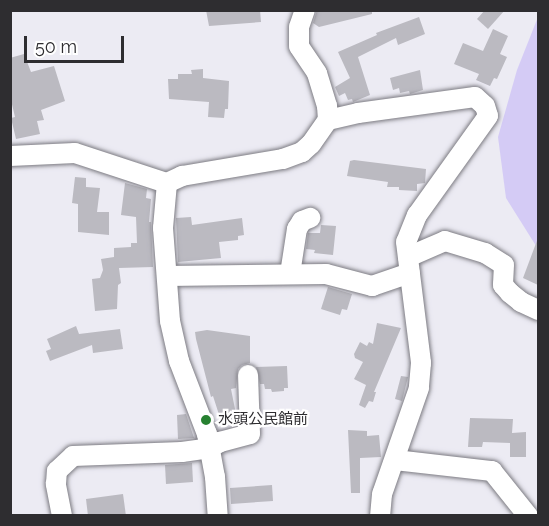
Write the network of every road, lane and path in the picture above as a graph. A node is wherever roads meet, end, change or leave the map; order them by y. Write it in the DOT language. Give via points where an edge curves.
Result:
graph roads {
  1 [pos="305,10"];
  2 [pos="328,120"];
  3 [pos="10,156"];
  4 [pos="167,183"];
  5 [pos="310,218"];
  6 [pos="409,265"];
  7 [pos="290,274"];
  8 [pos="167,276"];
  9 [pos="538,310"];
  10 [pos="248,375"];
  11 [pos="210,448"];
  12 [pos="395,460"];
  13 [pos="63,516"];
  14 [pos="218,516"];
  15 [pos="380,516"];
  16 [pos="528,516"];
  1 -- 2 [label="street" via="299,27 300,46 317,74"];
  2 -- 4 [label="street" via="302,152 284,159 182,176"];
  2 -- 6 [label="street" via="475,98 485,106 488,116 417,214 406,242"];
  3 -- 4 [label="street" via="75,153"];
  4 -- 8 [label="street" via="163,228"];
  5 -- 7 [label="street" via="297,229"];
  6 -- 7 [label="street" via="372,286 326,274"];
  6 -- 9 [label="street" via="445,241 485,253 504,265 503,285 510,293"];
  6 -- 12 [label="street" via="421,363 419,387"];
  7 -- 8 [label="street"];
  8 -- 11 [label="street" via="170,321 179,361"];
  10 -- 11 [label="street" via="250,434"];
  11 -- 13 [label="street" via="74,456 57,471"];
  11 -- 14 [label="street"];
  12 -- 15 [label="street" via="382,494"];
  12 -- 16 [label="street" via="492,471"];
}
